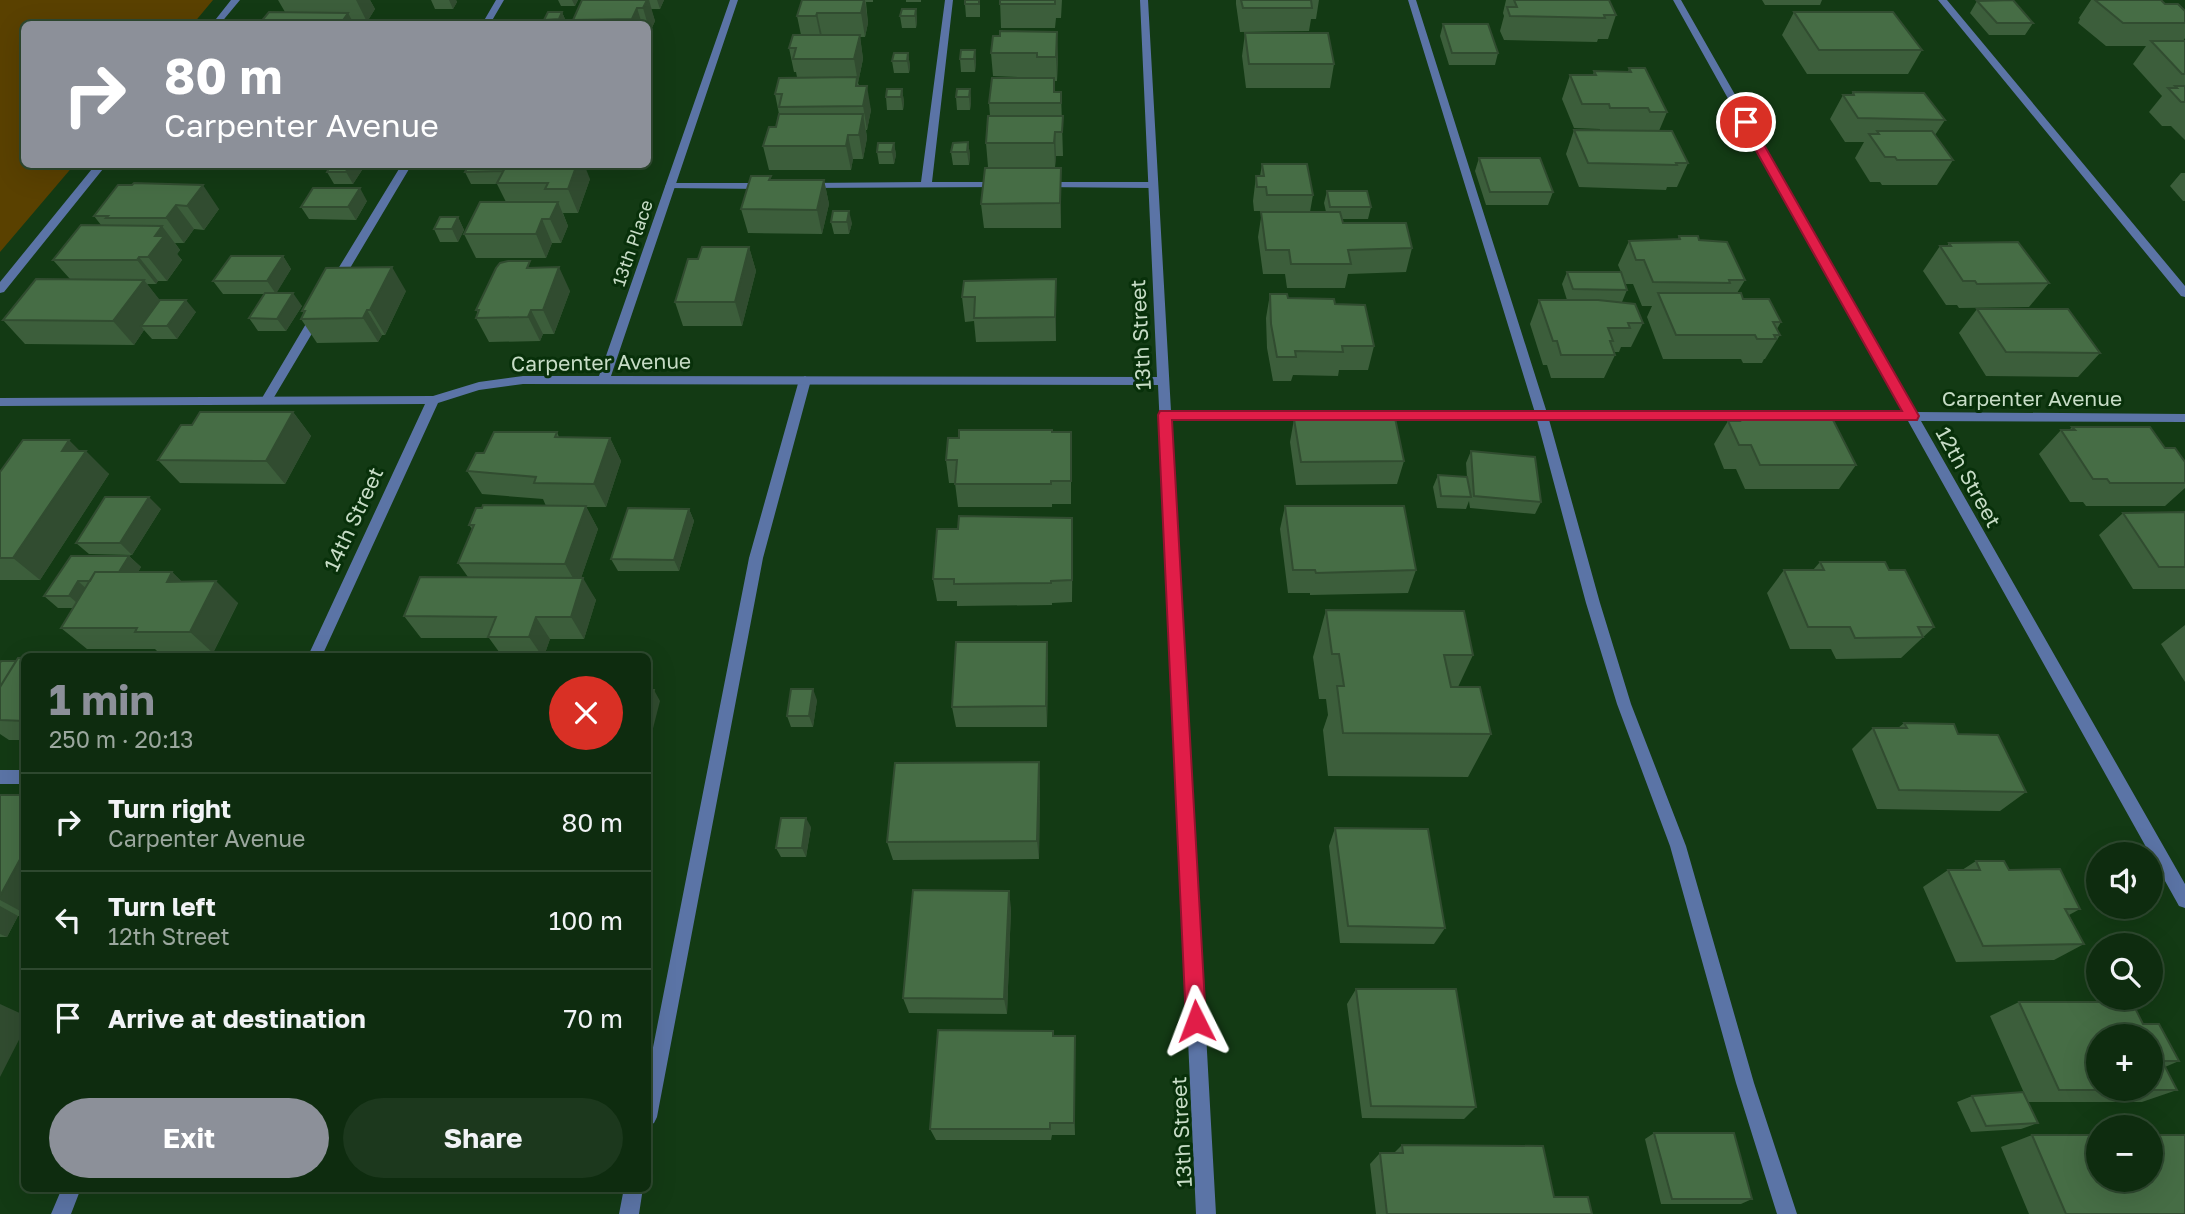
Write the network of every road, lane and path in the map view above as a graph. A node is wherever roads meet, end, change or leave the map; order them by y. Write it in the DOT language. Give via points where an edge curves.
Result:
graph roads {
  1 [pos="236,0"];
  2 [pos="500,0"];
  3 [pos="734,0"];
  4 [pos="949,0"];
  5 [pos="1144,0"];
  6 [pos="1412,0"];
  7 [pos="1677,0"];
  8 [pos="1942,0"];
  9 [pos="218,21"];
  10 [pos="488,21"];
  11 [pos="99,168"];
  12 [pos="405,168"];
  13 [pos="926,185"];
  14 [pos="1019,185"];
  15 [pos="1032,185"];
  16 [pos="1153,185"];
  17 [pos="670,186"];
  18 [pos="786,186"];
  19 [pos="800,186"];
  20 [pos="0,289"];
  21 [pos="2185,293"];
  22 [pos="604,379"];
  23 [pos="805,380"];
  24 [pos="1163,381"];
  25 [pos="433,400"];
  26 [pos="266,401"];
  27 [pos="0,402"];
  28 [pos="1165,415"];
  29 [pos="1542,416"];
  30 [pos="1765,416"];
  31 [pos="1793,416"];
  32 [pos="1912,416"];
  33 [pos="2185,418"];
  34 [pos="316,653"];
  35 [pos="0,777"];
  36 [pos="21,777"];
  37 [pos="2185,900"];
  38 [pos="651,1101"];
  39 [pos="70,1192"];
  40 [pos="633,1192"];
  41 [pos="61,1214"];
  42 [pos="629,1214"];
  43 [pos="1206,1214"];
  44 [pos="1787,1214"];
  1 -- 9 [label="street"];
  2 -- 10 [label="street"];
  3 -- 17 [label="street, 13th Place"];
  4 -- 13 [label="street"];
  5 -- 16 [label="street, 13th Street"];
  6 -- 29 [label="street"];
  7 -- 32 [label="street, 12th Street"];
  8 -- 21 [label="street"];
  11 -- 20 [label="street"];
  12 -- 26 [label="street"];
  13 -- 14 [label="street"];
  13 -- 19 [label="street"];
  15 -- 16 [label="street"];
  16 -- 24 [label="street, 13th Street"];
  17 -- 18 [label="street"];
  17 -- 22 [label="street, 13th Place"];
  22 -- 23 [label="street, Carpenter Avenue"];
  22 -- 25 [label="street, Carpenter Avenue" via="523,380 479,386"];
  23 -- 24 [label="street, Carpenter Avenue"];
  23 -- 38 [label="street" via="756,558"];
  24 -- 28 [label="street, 13th Street"];
  25 -- 26 [label="street, Carpenter Avenue"];
  25 -- 34 [label="street, 14th Street"];
  26 -- 27 [label="street, Carpenter Avenue"];
  28 -- 29 [label="street"];
  28 -- 43 [label="street, 13th Street"];
  29 -- 30 [label="street"];
  29 -- 44 [label="street" via="1624,704 1678,846"];
  31 -- 32 [label="street, Carpenter Avenue"];
  32 -- 33 [label="street, Carpenter Avenue"];
  32 -- 37 [label="street, 12th Street"];
  35 -- 36 [label="street"];
  39 -- 41 [label="street"];
  40 -- 42 [label="street"];
}
